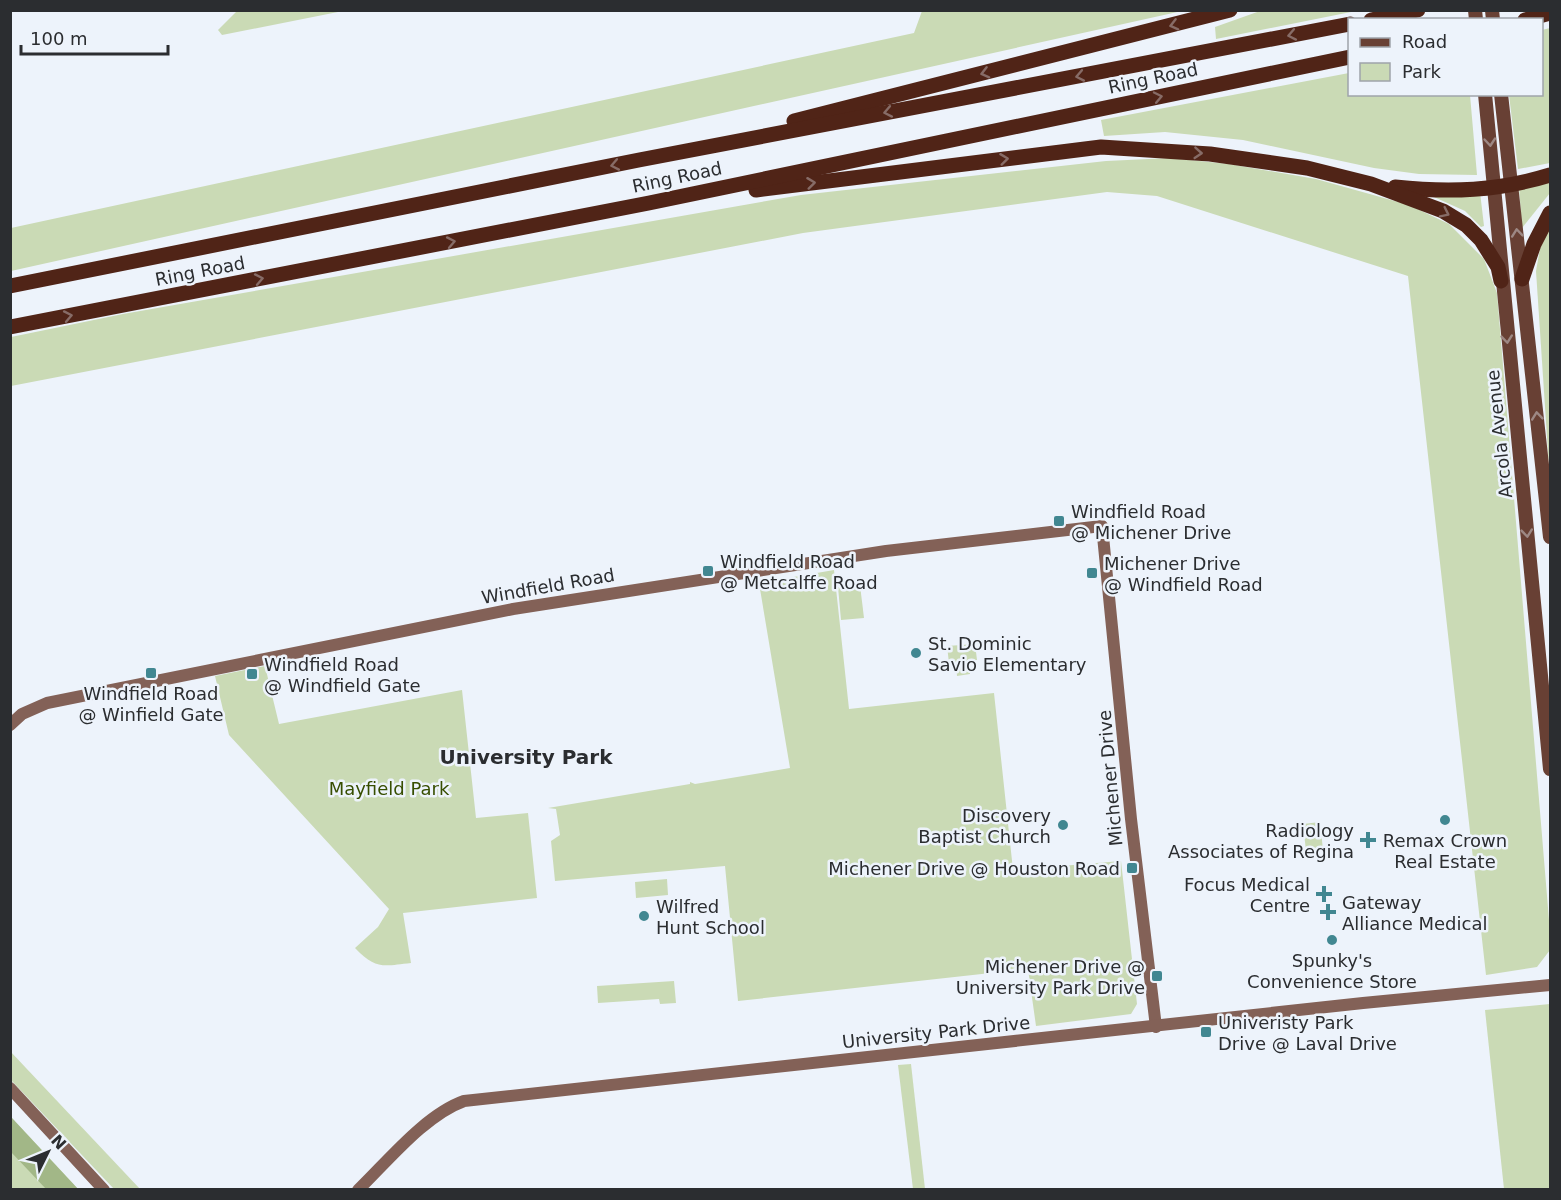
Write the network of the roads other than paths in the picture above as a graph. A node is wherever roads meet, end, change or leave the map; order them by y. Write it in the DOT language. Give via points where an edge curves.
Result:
graph roads {
  1 [pos="1230,10"];
  2 [pos="1418,10"];
  3 [pos="1551,13"];
  4 [pos="1380,18"];
  5 [pos="1533,18"];
  6 [pos="1348,24"];
  7 [pos="1348,57"];
  8 [pos="1485,96"];
  9 [pos="1501,96"];
  10 [pos="639,160"];
  11 [pos="1551,175"];
  12 [pos="1371,184"];
  13 [pos="1513,186"];
  14 [pos="1494,189"];
  15 [pos="649,203"];
  16 [pos="1551,213"];
  17 [pos="1522,279"];
  18 [pos="1501,280"];
  19 [pos="10,286"];
  20 [pos="10,327"];
  21 [pos="1102,526"];
  22 [pos="1551,537"];
  23 [pos="10,725"];
  24 [pos="1551,769"];
  25 [pos="1551,986"];
  26 [pos="1156,1027"];
  27 [pos="10,1088"];
  28 [pos="104,1190"];
  29 [pos="358,1190"];
  1 -- 10 [label="highway, one-way"];
  2 -- 4 [label="highway"];
  3 -- 5 [label="highway"];
  6 -- 10 [label="highway, Ring Road, one-way"];
  15 -- 7 [label="highway, Ring Road, one-way"];
  8 -- 14 [label="main road, Arcola Avenue, one-way"];
  9 -- 13 [label="main road"];
  10 -- 19 [label="highway, Ring Road, one-way"];
  11 -- 13 [label="highway"];
  12 -- 14 [label="highway" via="1428,190"];
  15 -- 12 [label="highway, one-way" via="1101,147 1210,154 1307,168"];
  12 -- 18 [label="highway, one-way" via="1443,211 1467,225 1492,255"];
  13 -- 14 [label="highway"];
  17 -- 13 [label="main road, one-way"];
  14 -- 18 [label="main road, Arcola Avenue"];
  20 -- 15 [label="highway, Ring Road, one-way"];
  16 -- 17 [label="highway" via="1534,244"];
  22 -- 17 [label="main road, one-way"];
  18 -- 24 [label="main road, Arcola Avenue, one-way"];
  21 -- 23 [label="street, Windfield Road" via="886,551 513,609 47,703 22,714"];
  21 -- 26 [label="street, Michener Drive"];
  25 -- 26 [label="street, University Park Drive"];
  26 -- 29 [label="street, University Park Drive" via="464,1101 434,1118"];
  27 -- 28 [label="street"];
}
